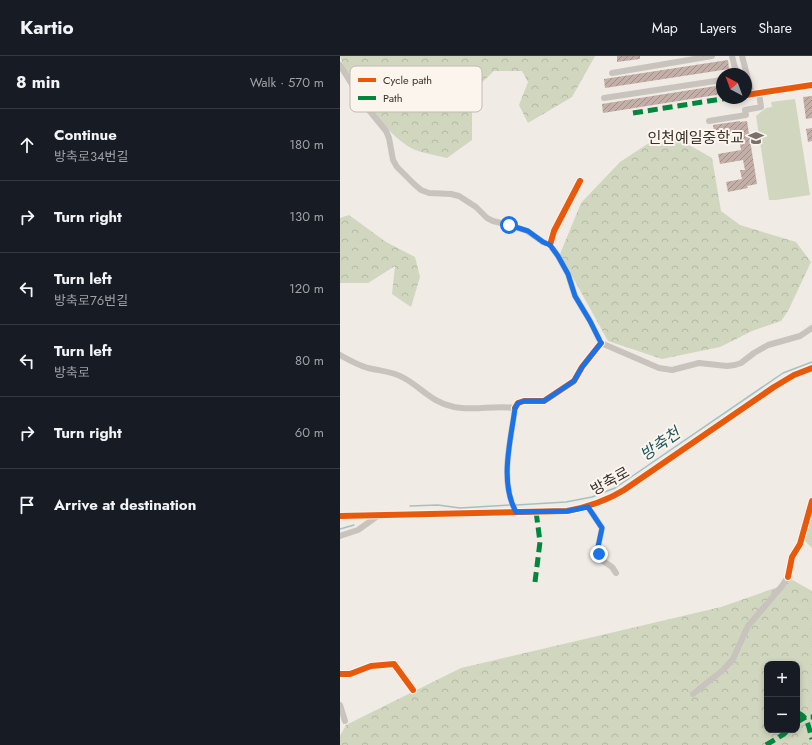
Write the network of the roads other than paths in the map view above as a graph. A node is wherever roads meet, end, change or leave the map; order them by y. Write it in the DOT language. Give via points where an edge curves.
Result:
graph roads {
  1 [pos="712,56"];
  2 [pos="732,56"];
  3 [pos="742,56"];
  4 [pos="340,65"];
  5 [pos="735,68"];
  6 [pos="744,68"];
  7 [pos="612,73"];
  8 [pos="350,81"];
  9 [pos="716,81"];
  10 [pos="812,85"];
  11 [pos="759,93"];
  12 [pos="752,94"];
  13 [pos="604,98"];
  14 [pos="371,112"];
  15 [pos="709,121"];
  16 [pos="580,181"];
  17 [pos="550,245"];
  18 [pos="812,328"];
  19 [pos="601,343"];
  20 [pos="340,355"];
  21 [pos="812,368"];
  22 [pos="515,408"];
  23 [pos="812,501"];
  24 [pos="514,507"];
  25 [pos="588,507"];
  26 [pos="379,515"];
  27 [pos="340,516"];
  28 [pos="340,536"];
  29 [pos="616,573"];
  30 [pos="340,674"];
  31 [pos="413,690"];
  32 [pos="693,694"];
  33 [pos="340,705"];
  34 [pos="344,721"];
  1 -- 7 [label="street"];
  2 -- 5 [label="street"];
  3 -- 6 [label="street"];
  4 -- 8 [label="street"];
  9 -- 13 [label="street"];
  10 -- 11 [label="street"];
  11 -- 12 [label="street"];
  11 -- 15 [label="street" via="761,107 745,110 746,115"];
  14 -- 17 [label="street" via="386,131 397,167 414,184 429,193 459,196 493,222 528,231"];
  16 -- 17 [label="street" via="554,231"];
  17 -- 19 [label="street" via="568,274 575,296"];
  18 -- 19 [label="street" via="800,336 768,345 735,365 698,363 672,370 659,368"];
  19 -- 22 [label="street" via="574,381 544,401 524,401 518,403"];
  20 -- 22 [label="street" via="367,368 391,372 404,378 442,404 473,409 501,406"];
  21 -- 25 [label="street, 방축로" via="774,387 610,499"];
  22 -- 24 [label="street" via="507,471 507,483"];
  23 -- 32 [label="street" via="800,544 792,557 788,577 748,626 733,658 723,670"];
  24 -- 25 [label="street, 방축로" via="568,511"];
  24 -- 26 [label="street, 방축로"];
  25 -- 29 [label="street" via="602,528 598,547 600,559"];
  26 -- 27 [label="street, 방축로"];
  26 -- 28 [label="street" via="358,530"];
  30 -- 31 [label="street" via="350,674 370,666 394,664"];
  33 -- 34 [label="street"];
}
